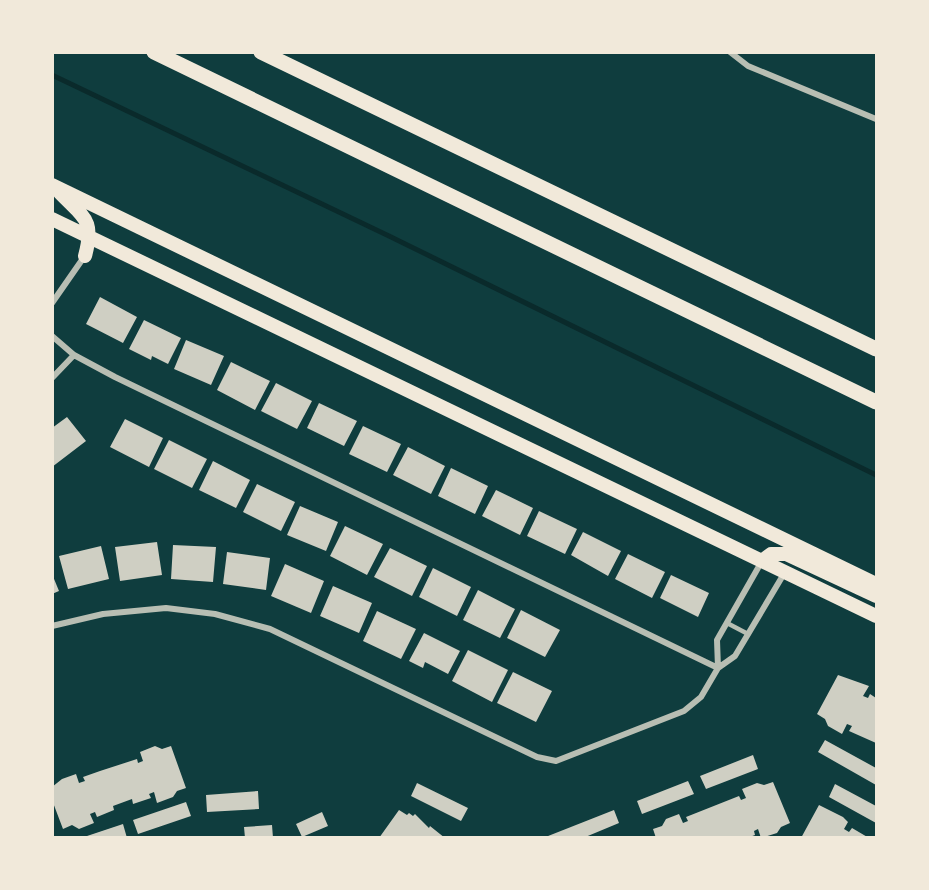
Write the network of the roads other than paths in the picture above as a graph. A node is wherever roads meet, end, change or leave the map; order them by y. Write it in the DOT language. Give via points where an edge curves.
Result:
graph roads {
  1 [pos="154,52"];
  2 [pos="261,52"];
  3 [pos="730,52"];
  4 [pos="876,119"];
  5 [pos="52,185"];
  6 [pos="52,219"];
  7 [pos="90,236"];
  8 [pos="118,249"];
  9 [pos="85,256"];
  10 [pos="52,303"];
  11 [pos="52,336"];
  12 [pos="876,349"];
  13 [pos="74,355"];
  14 [pos="52,378"];
  15 [pos="876,402"];
  16 [pos="763,560"];
  17 [pos="785,571"];
  18 [pos="876,584"];
  19 [pos="876,596"];
  20 [pos="876,616"];
  21 [pos="727,624"];
  22 [pos="52,626"];
  23 [pos="748,634"];
  24 [pos="718,668"];
  1 -- 15 [label="highway"];
  2 -- 12 [label="highway"];
  3 -- 4 [label="street" via="748,66"];
  5 -- 7 [label="main road" via="82,213"];
  5 -- 18 [label="main road"];
  6 -- 7 [label="main road"];
  7 -- 8 [label="main road"];
  7 -- 9 [label="main road"];
  8 -- 9 [label="main road" via="103,249"];
  8 -- 16 [label="main road"];
  9 -- 10 [label="street"];
  11 -- 13 [label="street"];
  13 -- 14 [label="street"];
  13 -- 24 [label="street"];
  16 -- 17 [label="main road"];
  16 -- 19 [label="main road" via="771,554 786,554"];
  16 -- 21 [label="street"];
  17 -- 20 [label="main road"];
  17 -- 23 [label="street"];
  21 -- 23 [label="lane"];
  21 -- 24 [label="street" via="717,640"];
  22 -- 24 [label="street" via="103,614 166,608 215,614 270,629 537,757 556,760 684,711 701,697"];
  23 -- 24 [label="street" via="735,656"];
}
